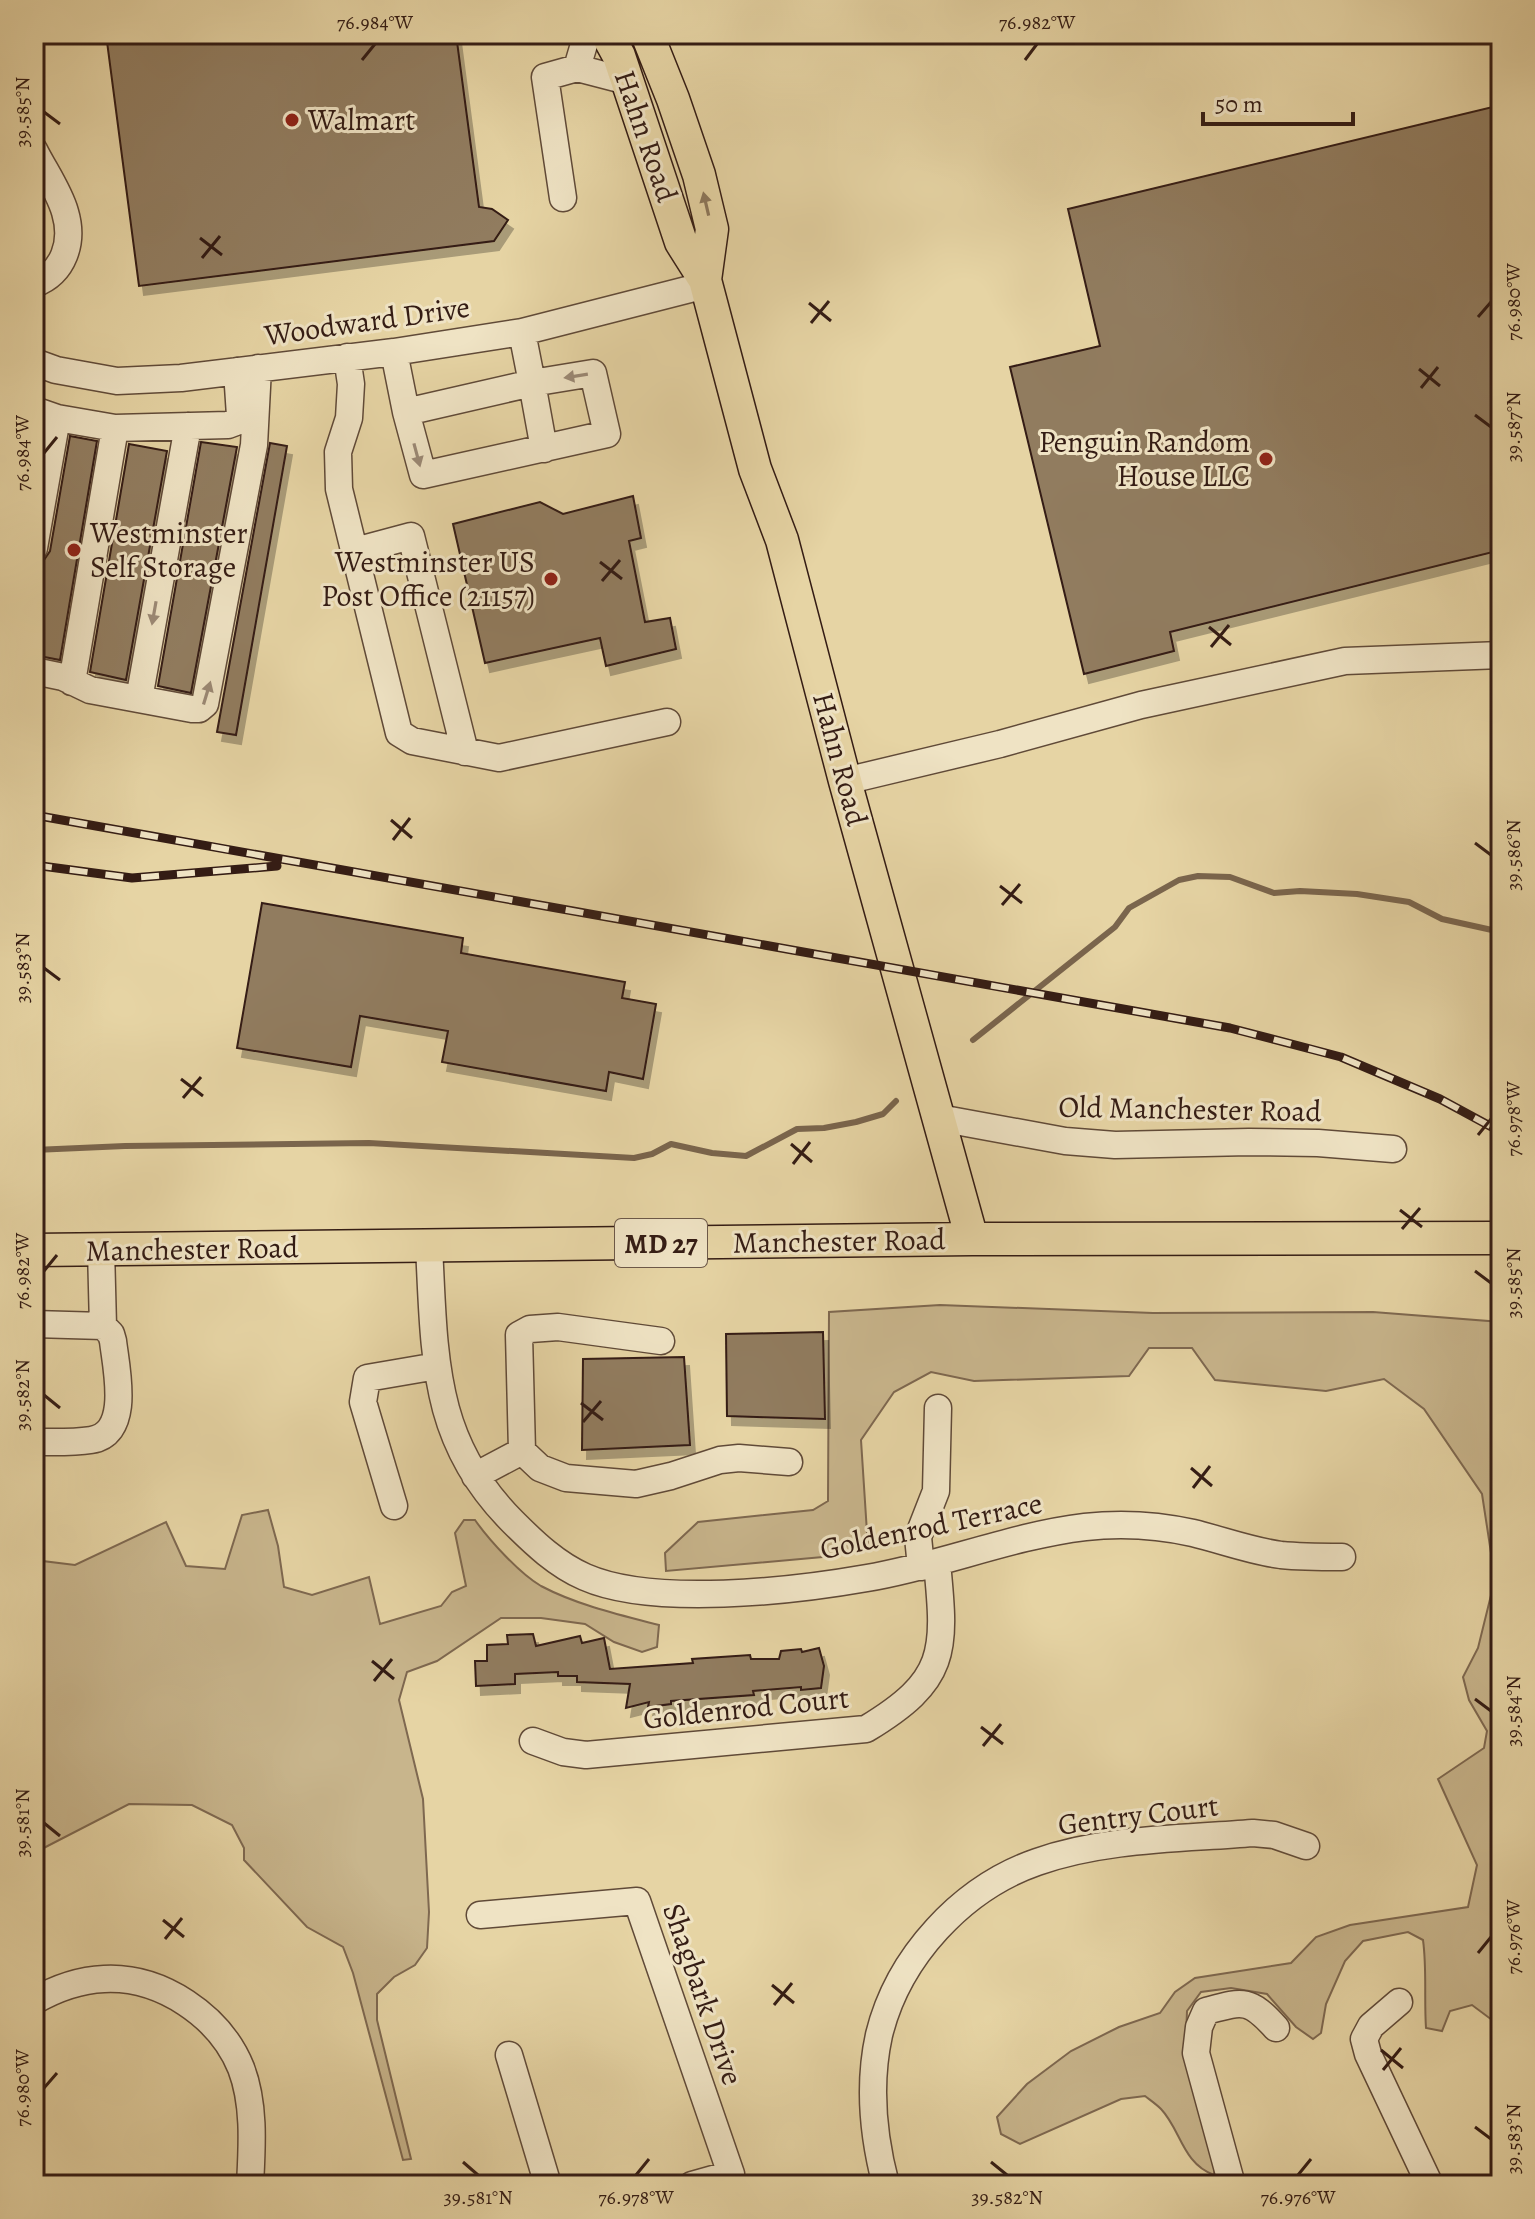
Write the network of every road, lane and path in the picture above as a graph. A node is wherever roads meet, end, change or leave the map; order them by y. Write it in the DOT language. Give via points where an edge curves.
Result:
graph roads {
  1 [pos="587,34"];
  2 [pos="607,34"];
  3 [pos="647,34"];
  4 [pos="577,68"];
  5 [pos="627,81"];
  6 [pos="34,150"];
  7 [pos="563,198"];
  8 [pos="705,283"];
  9 [pos="34,284"];
  10 [pos="522,332"];
  11 [pos="394,352"];
  12 [pos="347,357"];
  13 [pos="34,362"];
  14 [pos="247,370"];
  15 [pos="532,383"];
  16 [pos="406,412"];
  17 [pos="45,414"];
  18 [pos="188,426"];
  19 [pos="115,428"];
  20 [pos="544,449"];
  21 [pos="34,548"];
  22 [pos="355,551"];
  23 [pos="1501,655"];
  24 [pos="34,671"];
  25 [pos="72,682"];
  26 [pos="139,699"];
  27 [pos="667,722"];
  28 [pos="465,752"];
  29 [pos="845,781"];
  30 [pos="939,1118"];
  31 [pos="1393,1149"];
  32 [pos="1501,1238"];
  33 [pos="972,1239"];
  34 [pos="429,1247"];
  35 [pos="101,1249"];
  36 [pos="34,1250"];
  37 [pos="34,1324"];
  38 [pos="103,1326"];
  39 [pos="661,1341"];
  40 [pos="437,1366"];
  41 [pos="938,1408"];
  42 [pos="34,1442"];
  43 [pos="522,1451"];
  44 [pos="789,1462"];
  45 [pos="475,1476"];
  46 [pos="394,1506"];
  47 [pos="1342,1557"];
  48 [pos="929,1565"];
  49 [pos="533,1741"];
  50 [pos="1306,1846"];
  51 [pos="480,1915"];
  52 [pos="34,2001"];
  53 [pos="1399,2002"];
  54 [pos="1276,2028"];
  55 [pos="509,2055"];
  56 [pos="250,2185"];
  57 [pos="548,2185"];
  58 [pos="692,2185"];
  59 [pos="886,2185"];
  60 [pos="1232,2185"];
  61 [pos="1430,2185"];
  1 -- 4 [label="street"];
  2 -- 5 [label="main road, Hahn Road"];
  8 -- 3 [label="main road, Hahn Road, one-way" via="712,229 699,175"];
  4 -- 5 [label="street"];
  4 -- 7 [label="street" via="545,77"];
  5 -- 8 [label="main road, Hahn Road" via="681,242"];
  6 -- 9 [label="street" via="65,212 67,237 66,257"];
  8 -- 10 [label="street, Woodward Drive"];
  8 -- 29 [label="main road, Hahn Road" via="755,469 782,540"];
  10 -- 11 [label="street, Woodward Drive"];
  10 -- 15 [label="street"];
  11 -- 12 [label="street, Woodward Drive"];
  11 -- 16 [label="street"];
  12 -- 14 [label="street, Woodward Drive"];
  12 -- 22 [label="street" via="349,418 338,452 339,489"];
  13 -- 14 [label="street, Woodward Drive" via="117,381"];
  14 -- 18 [label="street" via="236,422"];
  26 -- 14 [label="street, one-way" via="197,709 207,701 254,445"];
  15 -- 16 [label="street"];
  15 -- 20 [label="street"];
  20 -- 15 [label="street, one-way" via="607,434 593,373"];
  16 -- 20 [label="street, one-way" via="423,475"];
  17 -- 19 [label="street"];
  17 -- 21 [label="street"];
  18 -- 19 [label="street"];
  18 -- 26 [label="street, one-way"];
  19 -- 25 [label="street"];
  22 -- 28 [label="street" via="399,733 412,741"];
  22 -- 28 [label="street" via="411,536"];
  23 -- 29 [label="street" via="1345,661 1141,705"];
  24 -- 25 [label="street"];
  25 -- 26 [label="street"];
  27 -- 28 [label="street" via="499,758"];
  29 -- 30 [label="main road, Hahn Road"];
  30 -- 31 [label="street, Old Manchester Road" via="1115,1145 1249,1142"];
  30 -- 33 [label="main road, Hahn Road"];
  32 -- 33 [label="main road, Manchester Road / MD 27"];
  33 -- 34 [label="main road, Manchester Road / MD 27"];
  34 -- 35 [label="main road, Manchester Road / MD 27"];
  34 -- 40 [label="street, Goldenrod Terrace"];
  35 -- 36 [label="main road, Manchester Road / MD 27"];
  35 -- 38 [label="street"];
  37 -- 38 [label="street"];
  38 -- 42 [label="street" via="113,1341 119,1399 115,1420 94,1440"];
  39 -- 43 [label="street" via="558,1327 519,1335"];
  40 -- 45 [label="street, Goldenrod Terrace" via="446,1410"];
  40 -- 46 [label="street" via="367,1378 363,1402"];
  41 -- 48 [label="street, Goldenrod Court" via="936,1491 918,1537"];
  43 -- 44 [label="street" via="540,1468 566,1478 636,1484 720,1460"];
  43 -- 45 [label="street"];
  45 -- 48 [label="street, Goldenrod Terrace" via="555,1560 606,1584 708,1594 866,1578"];
  47 -- 48 [label="street, Goldenrod Terrace" via="1279,1555 1192,1533 1111,1525 1043,1534"];
  48 -- 49 [label="street, Goldenrod Court" via="942,1619 937,1661 922,1686 898,1709 866,1729 586,1755"];
  50 -- 59 [label="street, Gentry Court" via="1253,1833 1109,1845 1037,1861 967,1900 912,1963 880,2034 873,2115"];
  51 -- 58 [label="street, Shagbark Drive" via="637,1901 731,2174"];
  52 -- 56 [label="street" via="78,1983 121,1979 172,1995 200,2012 220,2031 242,2071 249,2099"];
  53 -- 61 [label="street" via="1364,2039"];
  54 -- 60 [label="street" via="1258,2008 1236,2003 1206,2011 1199,2027 1196,2053"];
  55 -- 57 [label="street"];
}
